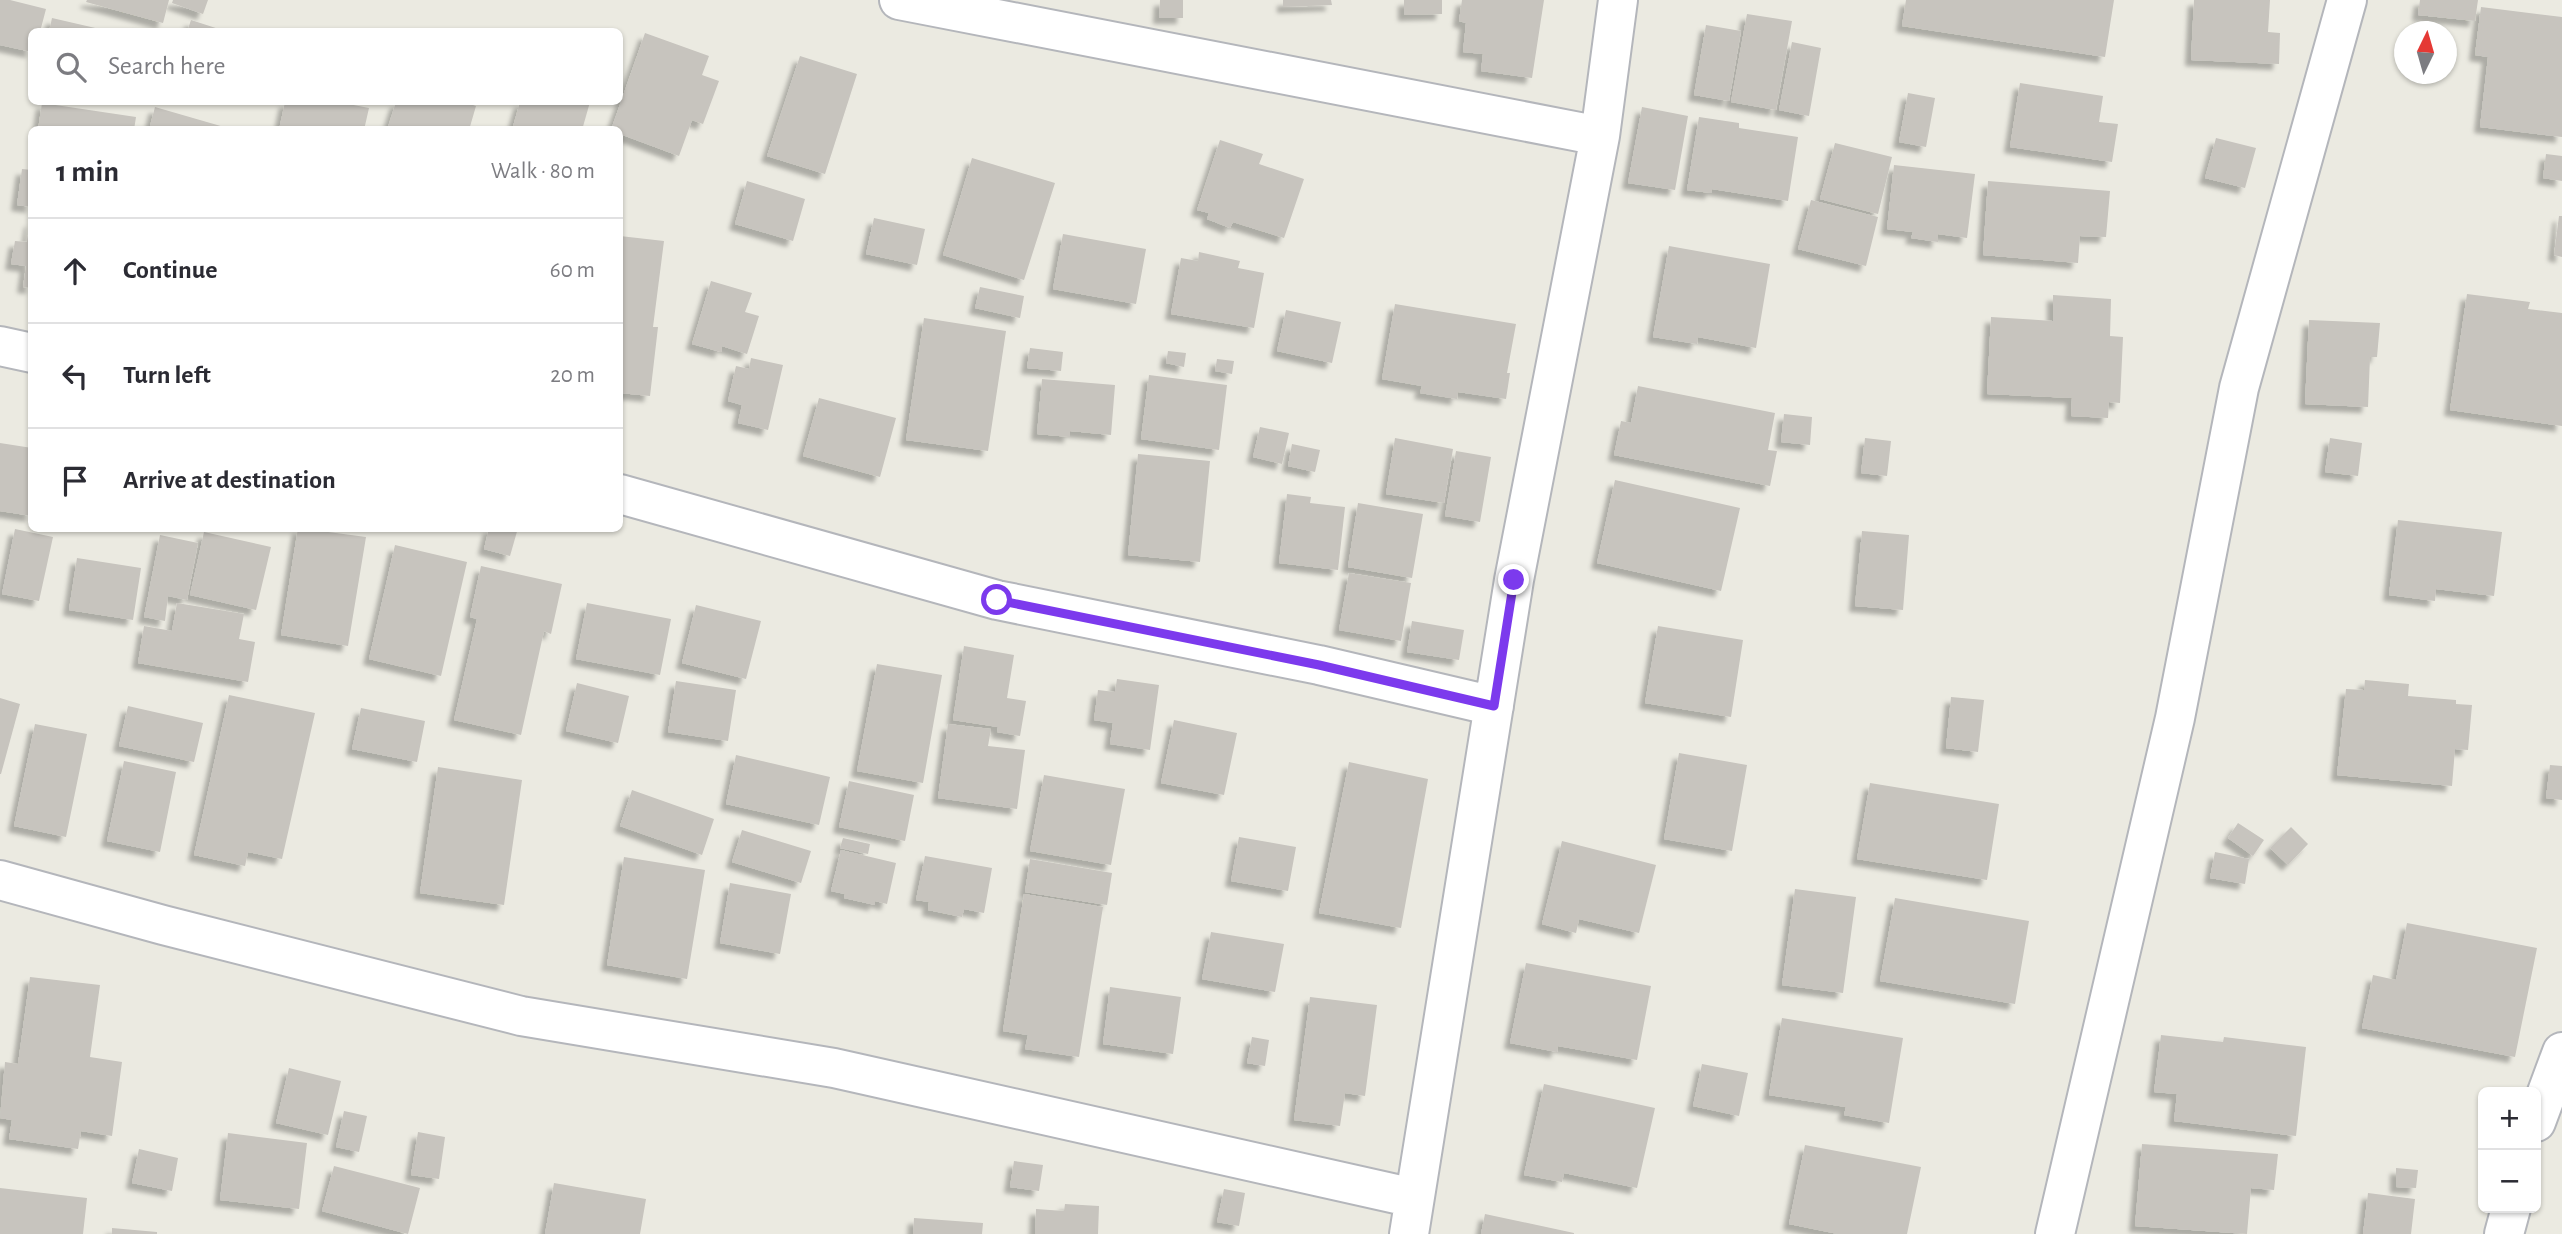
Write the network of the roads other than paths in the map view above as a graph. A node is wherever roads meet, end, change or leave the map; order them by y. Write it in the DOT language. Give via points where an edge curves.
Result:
graph roads {
  1 [pos="899,0"];
  2 [pos="1618,0"];
  3 [pos="2347,0"];
  4 [pos="1600,136"];
  5 [pos="0,346"];
  6 [pos="28,352"];
  7 [pos="623,495"];
  8 [pos="1494,706"];
  9 [pos="0,880"];
  10 [pos="2562,1052"];
  11 [pos="2541,1109"];
  12 [pos="2510,1213"];
  13 [pos="1411,1216"];
  14 [pos="2055,1234"];
  15 [pos="2504,1234"];
  1 -- 4 [label="street"];
  2 -- 4 [label="street"];
  3 -- 14 [label="street" via="2239,388 2175,718"];
  4 -- 8 [label="street"];
  5 -- 6 [label="street"];
  7 -- 8 [label="street" via="997,600 1319,665"];
  8 -- 13 [label="street"];
  9 -- 13 [label="street" via="521,1016 834,1068"];
  10 -- 11 [label="street"];
  12 -- 15 [label="street"];
}
